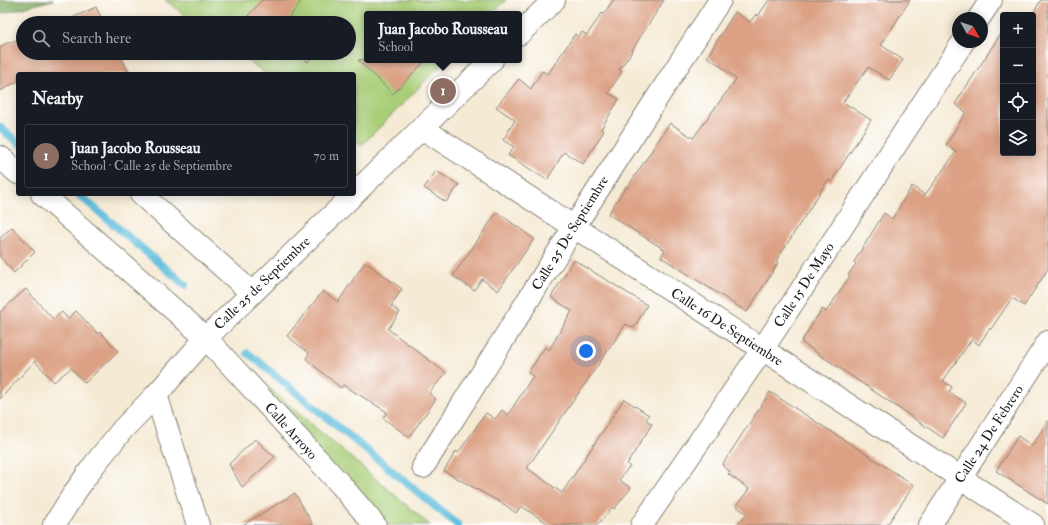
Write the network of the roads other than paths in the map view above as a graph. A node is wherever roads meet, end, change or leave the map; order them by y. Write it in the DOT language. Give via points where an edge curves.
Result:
graph roads {
  1 [pos="554,0"];
  2 [pos="720,0"];
  3 [pos="991,0"];
  4 [pos="983,12"];
  5 [pos="522,31"];
  6 [pos="959,48"];
  7 [pos="489,63"];
  8 [pos="422,128"];
  9 [pos="0,157"];
  10 [pos="16,171"];
  11 [pos="356,192"];
  12 [pos="44,196"];
  13 [pos="143,196"];
  14 [pos="352,196"];
  15 [pos="574,227"];
  16 [pos="252,293"];
  17 [pos="206,338"];
  18 [pos="1048,342"];
  19 [pos="762,350"];
  20 [pos="156,395"];
  21 [pos="423,467"];
  22 [pos="961,477"];
  23 [pos="54,525"];
  24 [pos="198,525"];
  25 [pos="375,525"];
  26 [pos="642,525"];
  27 [pos="930,525"];
  28 [pos="1033,525"];
  1 -- 5 [label="street"];
  2 -- 15 [label="street, Calle 25 De Septiembre"];
  3 -- 4 [label="street"];
  6 -- 19 [label="street, Calle 15 De Mayo"];
  7 -- 8 [label="street, Calle 25 de Septiembre"];
  8 -- 11 [label="street, Calle 25 de Septiembre"];
  8 -- 15 [label="street, Calle 16 De Septiembre"];
  9 -- 10 [label="street"];
  12 -- 17 [label="street, Calle Arroyo"];
  13 -- 16 [label="street"];
  14 -- 16 [label="street, Calle 25 de Septiembre"];
  15 -- 19 [label="street, Calle 16 De Septiembre"];
  15 -- 21 [label="street, Calle 25 De Septiembre"];
  16 -- 17 [label="street, Calle 25 de Septiembre"];
  17 -- 20 [label="street, Calle 25 de Septiembre"];
  17 -- 25 [label="street, Calle Arroyo"];
  18 -- 22 [label="street, Calle 24 De Febrero"];
  19 -- 22 [label="street, Calle 16 De Septiembre"];
  19 -- 26 [label="street, Calle 15 De Mayo"];
  20 -- 23 [label="street, Calle 25 de Septiembre" via="123,429 94,465"];
  20 -- 24 [label="street"];
  22 -- 27 [label="street, Calle 24 De Febrero"];
  22 -- 28 [label="street, Calle 16 De Septiembre"];
}
